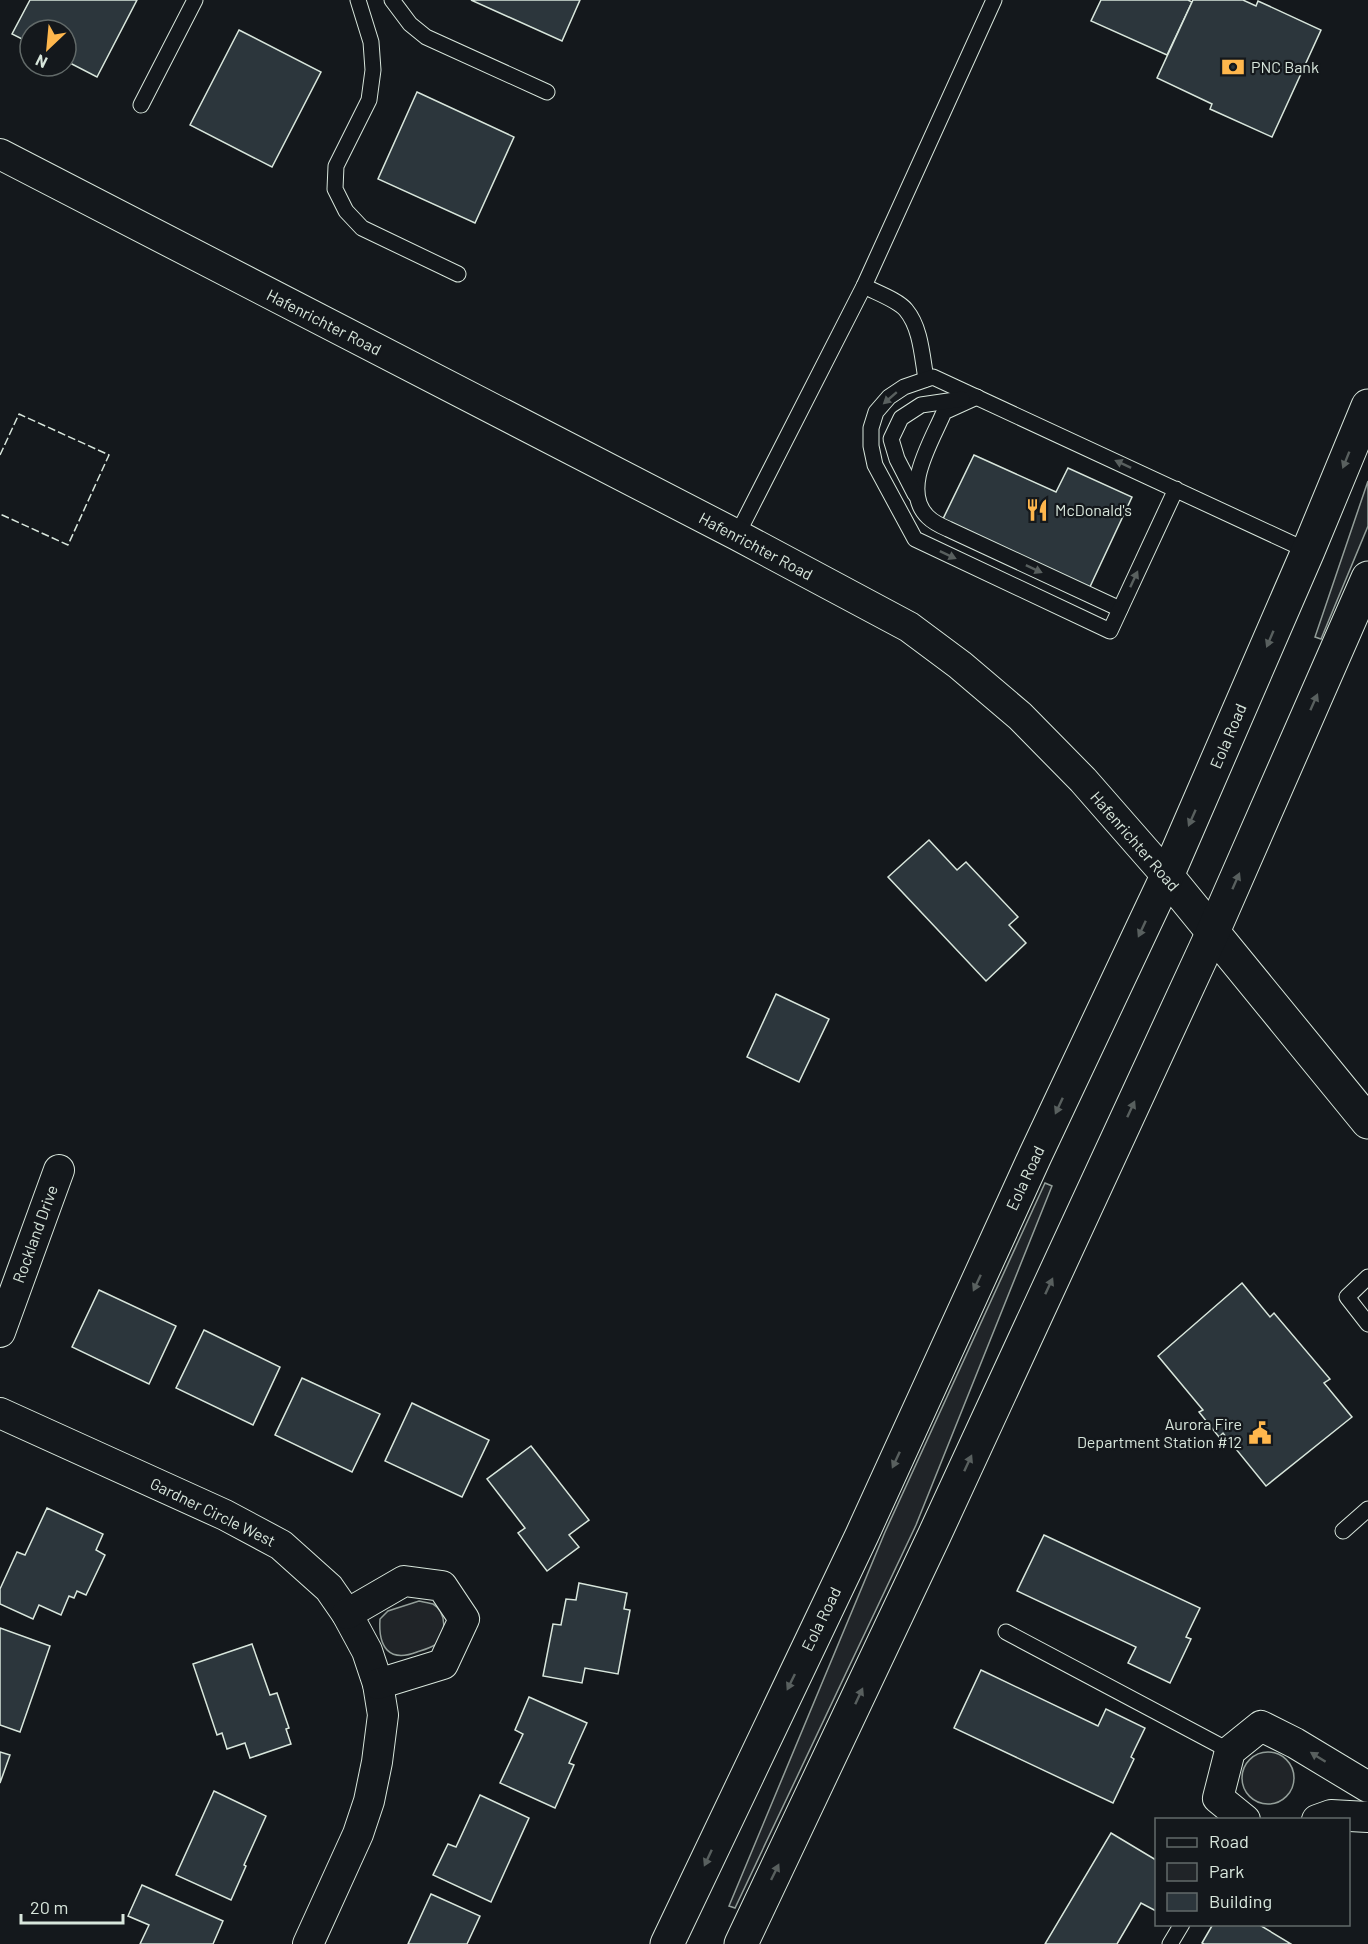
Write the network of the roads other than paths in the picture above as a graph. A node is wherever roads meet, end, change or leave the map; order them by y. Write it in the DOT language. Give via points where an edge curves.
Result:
graph roads {
  1 [pos="195,0"];
  2 [pos="358,0"];
  3 [pos="392,0"];
  4 [pos="994,0"];
  5 [pos="547,92"];
  6 [pos="141,105"];
  7 [pos="0,154"];
  8 [pos="458,274"];
  9 [pos="864,286"];
  10 [pos="926,379"];
  11 [pos="977,397"];
  12 [pos="1368,406"];
  13 [pos="1176,489"];
  14 [pos="915,494"];
  15 [pos="737,535"];
  16 [pos="1308,551"];
  17 [pos="1368,578"];
  18 [pos="1120,609"];
  19 [pos="1167,876"];
  20 [pos="1212,934"];
  21 [pos="1368,1122"];
  22 [pos="59,1170"];
  23 [pos="1368,1277"];
  24 [pos="1368,1324"];
  25 [pos="0,1332"];
  26 [pos="0,1413"];
  27 [pos="1368,1509"];
  28 [pos="1344,1531"];
  29 [pos="347,1614"];
  30 [pos="1006,1632"];
  31 [pos="378,1684"];
  32 [pos="1230,1751"];
  33 [pos="1368,1787"];
  34 [pos="1368,1817"];
  35 [pos="1243,1818"];
  36 [pos="1323,1818"];
  37 [pos="1181,1926"];
  38 [pos="308,1944"];
  39 [pos="667,1944"];
  40 [pos="741,1944"];
  41 [pos="1170,1944"];
  1 -- 6 [label="lane"];
  2 -- 8 [label="lane" via="371,42 373,70 369,100 336,166 335,189 346,211 362,228"];
  3 -- 5 [label="lane" via="426,38"];
  4 -- 9 [label="lane"];
  7 -- 15 [label="street, Hafenrichter Road"];
  9 -- 10 [label="lane" via="905,308 915,326"];
  9 -- 15 [label="lane"];
  10 -- 11 [label="lane" via="933,377"];
  10 -- 18 [label="lane, one-way" via="889,397 876,412 872,428 875,465 915,539 1110,631"];
  13 -- 11 [label="lane, one-way"];
  11 -- 14 [label="lane" via="944,412 918,472"];
  11 -- 14 [label="lane" via="921,405 901,418 891,439"];
  12 -- 16 [label="street, Eola Road, one-way"];
  13 -- 16 [label="lane"];
  18 -- 13 [label="lane, one-way"];
  14 -- 18 [label="lane, one-way" via="927,516 948,530"];
  15 -- 19 [label="street, Hafenrichter Road" via="909,627 960,665 1028,724 1083,780"];
  16 -- 19 [label="street, Eola Road, one-way"];
  20 -- 17 [label="street, one-way"];
  19 -- 20 [label="street, Hafenrichter Road"];
  19 -- 39 [label="street, Eola Road, one-way" via="862,1535"];
  20 -- 21 [label="street, Hafenrichter Road"];
  40 -- 20 [label="street, one-way"];
  22 -- 25 [label="street, Rockland Drive"];
  23 -- 24 [label="lane" via="1347,1298"];
  26 -- 29 [label="street, Gardner Circle West" via="225,1515 281,1545 329,1588"];
  27 -- 28 [label="lane"];
  29 -- 31 [label="street, Gardner Circle West" via="368,1651"];
  29 -- 31 [label="street" via="404,1581 442,1586 464,1619 443,1664"];
  30 -- 32 [label="lane"];
  31 -- 38 [label="street, Gardner Circle West" via="383,1715 369,1801"];
  33 -- 32 [label="street, one-way" via="1261,1726"];
  32 -- 35 [label="street" via="1218,1798"];
  34 -- 36 [label="street"];
  37 -- 41 [label="lane"];
}
